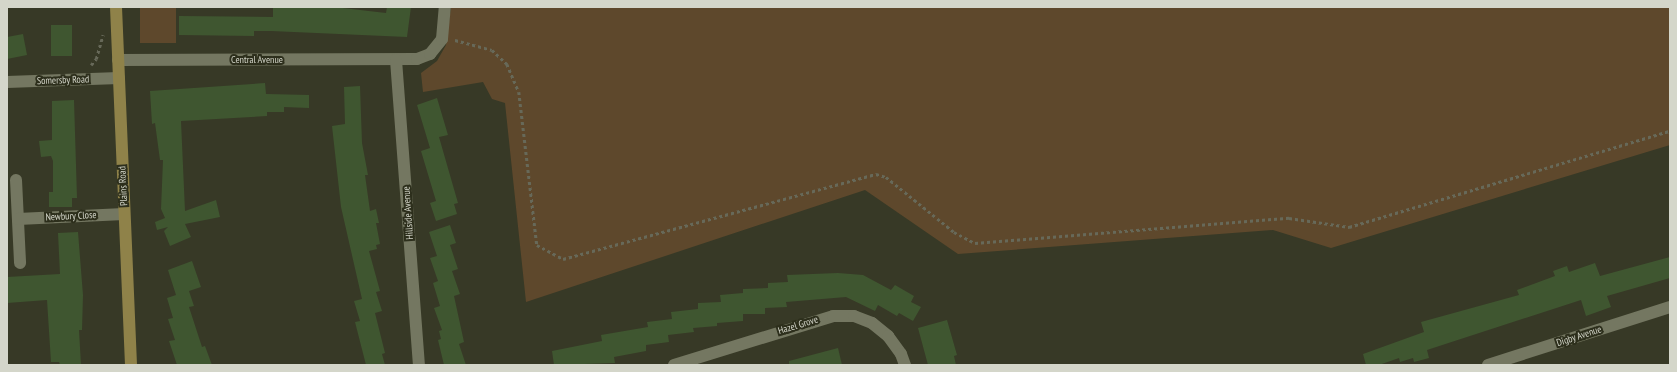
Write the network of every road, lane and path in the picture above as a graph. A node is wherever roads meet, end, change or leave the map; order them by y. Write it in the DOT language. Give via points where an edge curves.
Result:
graph roads {
  1 [pos="116,7"];
  2 [pos="445,7"];
  3 [pos="117,34"];
  4 [pos="442,39"];
  5 [pos="118,60"];
  6 [pos="396,60"];
  7 [pos="119,78"];
  8 [pos="78,80"];
  9 [pos="7,82"];
  10 [pos="1670,131"];
  11 [pos="16,180"];
  12 [pos="124,214"];
  13 [pos="18,219"];
  14 [pos="20,264"];
  15 [pos="1670,307"];
  16 [pos="131,365"];
  17 [pos="419,365"];
  18 [pos="674,365"];
  19 [pos="905,365"];
  20 [pos="1488,365"];
  1 -- 3 [label="main road, Plains Road"];
  2 -- 4 [label="street"];
  3 -- 5 [label="main road, Plains Road"];
  3 -- 8 [label="path" via="102,35 96,59"];
  4 -- 6 [label="street, Central Avenue" via="430,54 417,59"];
  4 -- 10 [label="path" via="492,50 507,64 519,92 537,246 563,258 876,174 886,177 954,232 975,243 1289,218 1349,227"];
  5 -- 6 [label="street, Central Avenue"];
  5 -- 7 [label="main road, Plains Road"];
  6 -- 17 [label="street, Hillside Avenue"];
  7 -- 8 [label="street, Somersby Road"];
  7 -- 12 [label="main road, Plains Road"];
  8 -- 9 [label="street, Somersby Road"];
  11 -- 13 [label="street"];
  12 -- 13 [label="street, Newbury Close"];
  12 -- 16 [label="main road, Plains Road"];
  13 -- 14 [label="street"];
  15 -- 20 [label="street, Digby Avenue"];
  18 -- 19 [label="street, Hazel Grove" via="833,316 854,316 872,323 888,336 901,354"];
}
